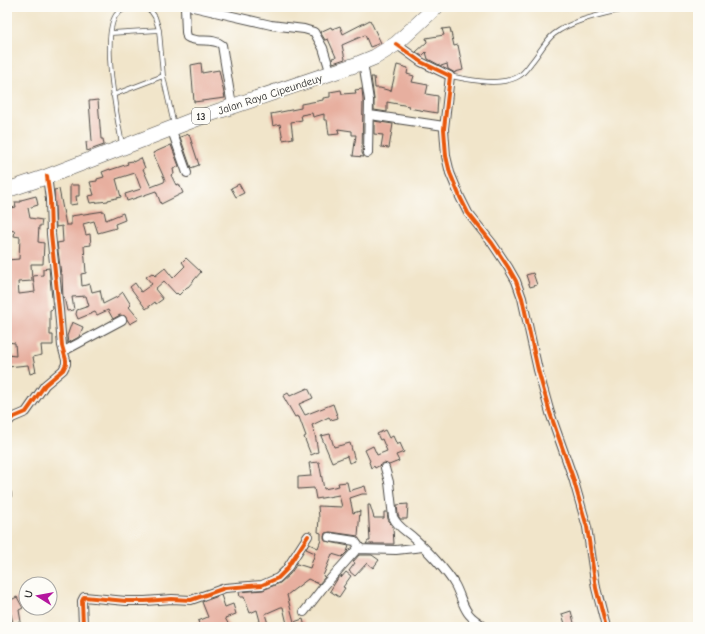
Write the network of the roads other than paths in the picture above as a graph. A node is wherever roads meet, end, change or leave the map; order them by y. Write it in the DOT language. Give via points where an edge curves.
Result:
graph roads {
  1 [pos="129,7"];
  2 [pos="141,7"];
  3 [pos="185,7"];
  4 [pos="193,7"];
  5 [pos="436,7"];
  6 [pos="632,7"];
  7 [pos="158,30"];
  8 [pos="111,33"];
  9 [pos="396,44"];
  10 [pos="363,62"];
  11 [pos="330,74"];
  12 [pos="163,76"];
  13 [pos="450,76"];
  14 [pos="113,95"];
  15 [pos="232,106"];
  16 [pos="370,115"];
  17 [pos="444,126"];
  18 [pos="173,128"];
  19 [pos="123,147"];
  20 [pos="368,153"];
  21 [pos="187,173"];
  22 [pos="47,176"];
  23 [pos="7,190"];
  24 [pos="122,320"];
  25 [pos="64,351"];
  26 [pos="7,423"];
  27 [pos="385,468"];
  28 [pos="7,494"];
  29 [pos="7,503"];
  30 [pos="308,536"];
  31 [pos="329,537"];
  32 [pos="422,547"];
  33 [pos="360,548"];
  34 [pos="304,612"];
  35 [pos="605,626"];
  36 [pos="77,627"];
  37 [pos="484,627"];
  1 -- 8 [label="lane" via="116,15"];
  2 -- 7 [label="lane" via="151,11"];
  3 -- 15 [label="street" via="187,37 219,43 222,46"];
  4 -- 11 [label="street" via="314,32 323,48"];
  5 -- 9 [label="highway, 13"];
  6 -- 13 [label="lane" via="575,23 559,31 520,75 510,80 477,81"];
  7 -- 8 [label="lane"];
  7 -- 12 [label="lane"];
  8 -- 14 [label="lane"];
  9 -- 10 [label="highway, Jalan Raya Cipeundeuy / 13"];
  9 -- 13 [label="street" via="421,62"];
  10 -- 11 [label="highway, Jalan Raya Cipeundeuy / 13"];
  10 -- 16 [label="street"];
  11 -- 15 [label="highway, Jalan Raya Cipeundeuy / 13"];
  12 -- 14 [label="lane"];
  12 -- 18 [label="lane"];
  13 -- 17 [label="street"];
  14 -- 19 [label="lane"];
  15 -- 18 [label="highway, Jalan Raya Cipeundeuy / 13"];
  16 -- 17 [label="street"];
  16 -- 20 [label="street"];
  17 -- 35 [label="street" via="446,156 460,197 468,213 508,267 522,298 551,418 573,478 587,527 596,588"];
  18 -- 19 [label="highway, Jalan Raya Cipeundeuy / 13"];
  18 -- 21 [label="street"];
  19 -- 22 [label="highway, Jalan Raya Cipeundeuy / 13"];
  22 -- 23 [label="highway, Jalan Raya Cipeundeuy / 13"];
  22 -- 25 [label="street"];
  24 -- 25 [label="street"];
  25 -- 26 [label="street" via="66,360 63,370 45,385 26,412"];
  27 -- 32 [label="street" via="395,522"];
  28 -- 29 [label="street"];
  30 -- 36 [label="street" via="286,570 270,582 225,588 191,600 140,601 84,597 83,625"];
  31 -- 33 [label="street" via="355,541"];
  32 -- 33 [label="street" via="396,550"];
  32 -- 37 [label="street" via="456,585 469,615"];
  33 -- 34 [label="street" via="355,550"];
}
